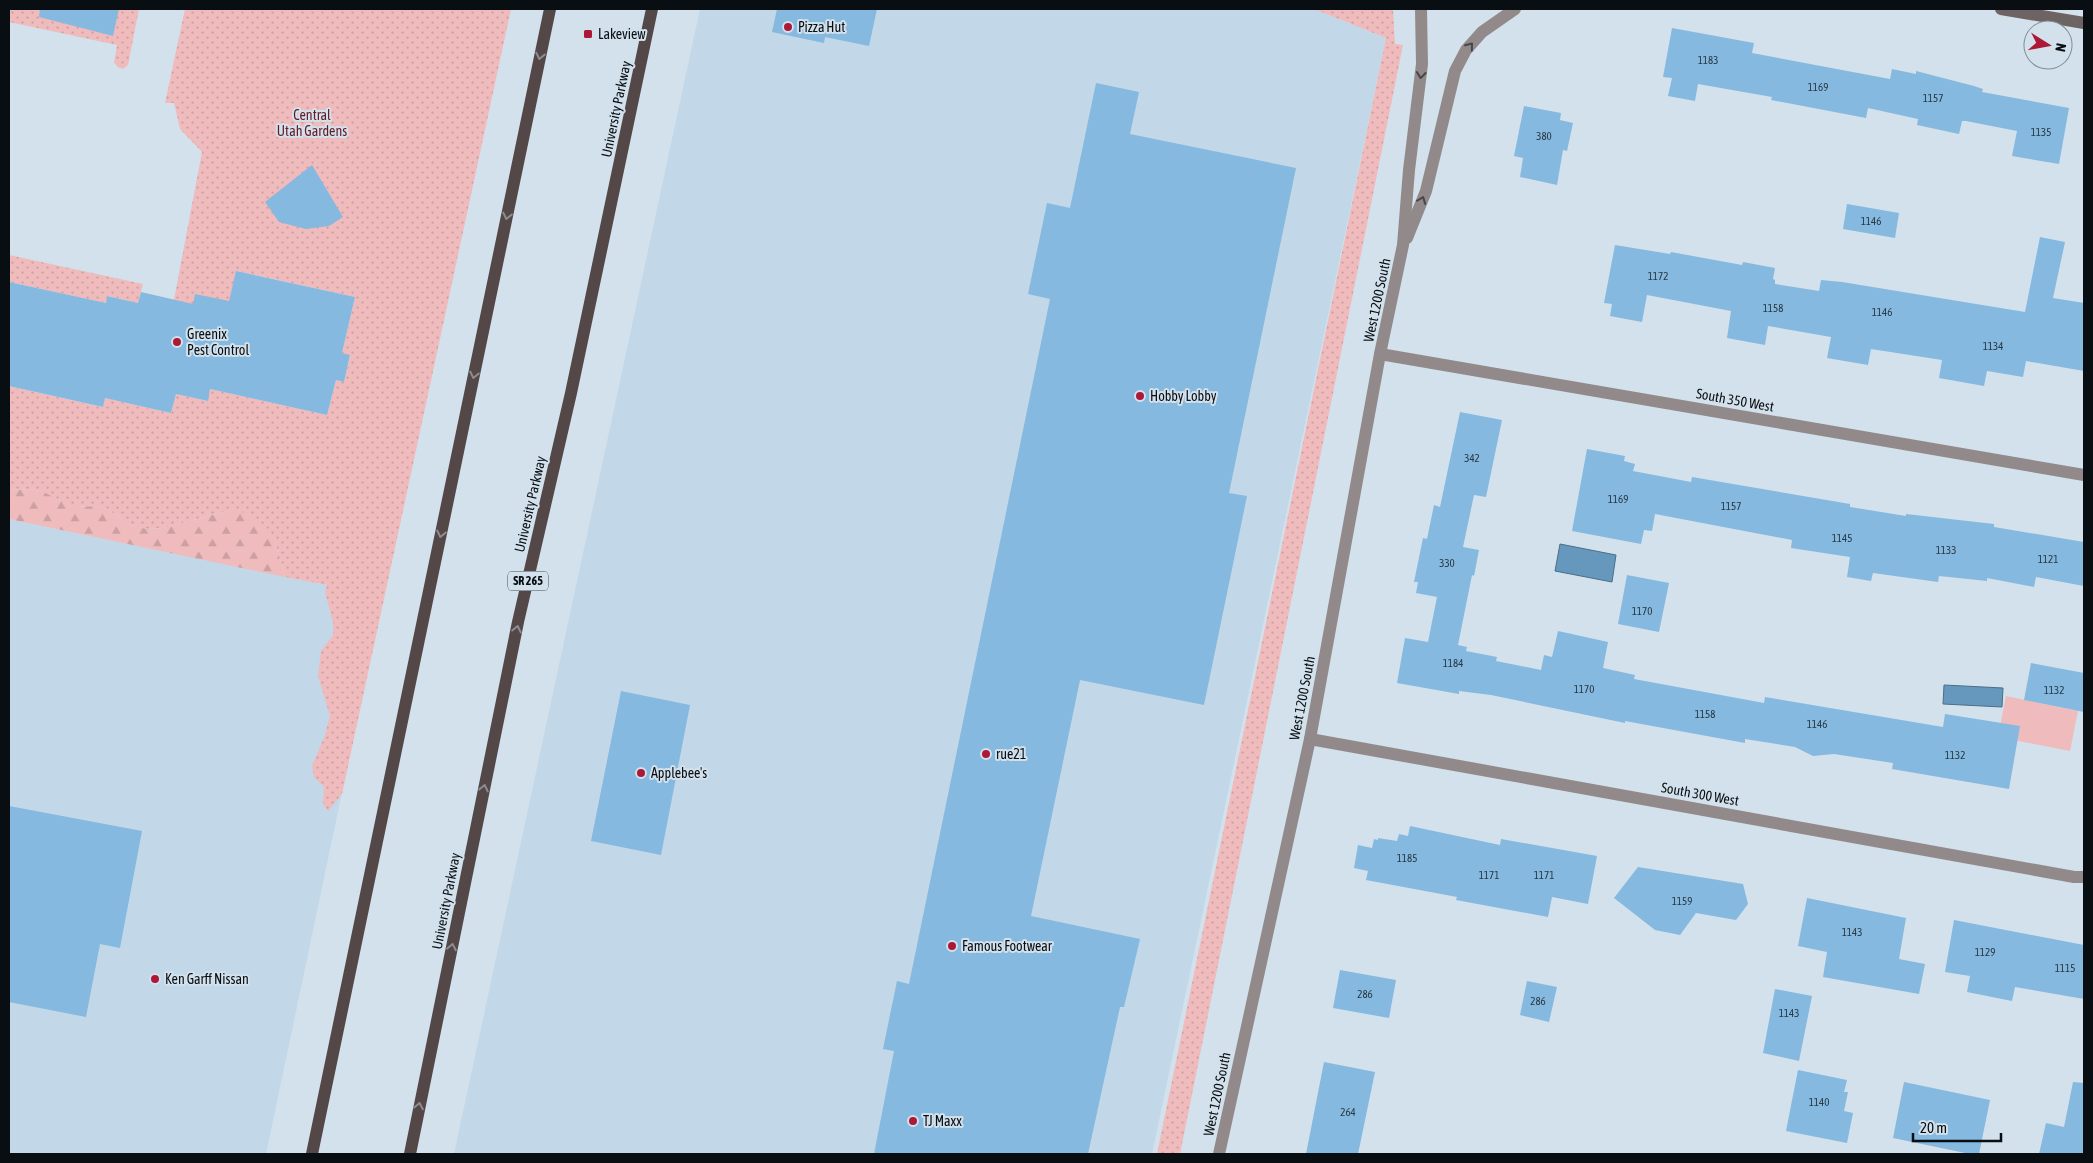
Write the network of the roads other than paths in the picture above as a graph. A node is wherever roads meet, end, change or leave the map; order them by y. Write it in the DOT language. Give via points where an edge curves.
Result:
graph roads {
  1 [pos="550,9"];
  2 [pos="652,9"];
  3 [pos="1421,9"];
  4 [pos="1515,9"];
  5 [pos="2001,9"];
  6 [pos="2084,23"];
  7 [pos="1403,245"];
  8 [pos="1380,354"];
  9 [pos="2084,475"];
  10 [pos="1310,739"];
  11 [pos="2084,877"];
  12 [pos="312,1154"];
  13 [pos="410,1154"];
  14 [pos="1219,1154"];
  1 -- 12 [label="main road, one-way"];
  13 -- 2 [label="main road, University Parkway / SR 265, one-way" via="518,622 574,384"];
  3 -- 7 [label="street, West 1200 South, one-way" via="1422,64"];
  7 -- 4 [label="street, West 1200 South, one-way" via="1426,191 1455,71 1466,50 1482,32"];
  5 -- 6 [label="main road"];
  7 -- 8 [label="street, West 1200 South"];
  8 -- 9 [label="street, South 350 West"];
  8 -- 10 [label="street, West 1200 South"];
  10 -- 11 [label="street, South 300 West"];
  10 -- 14 [label="street, West 1200 South"];
}
